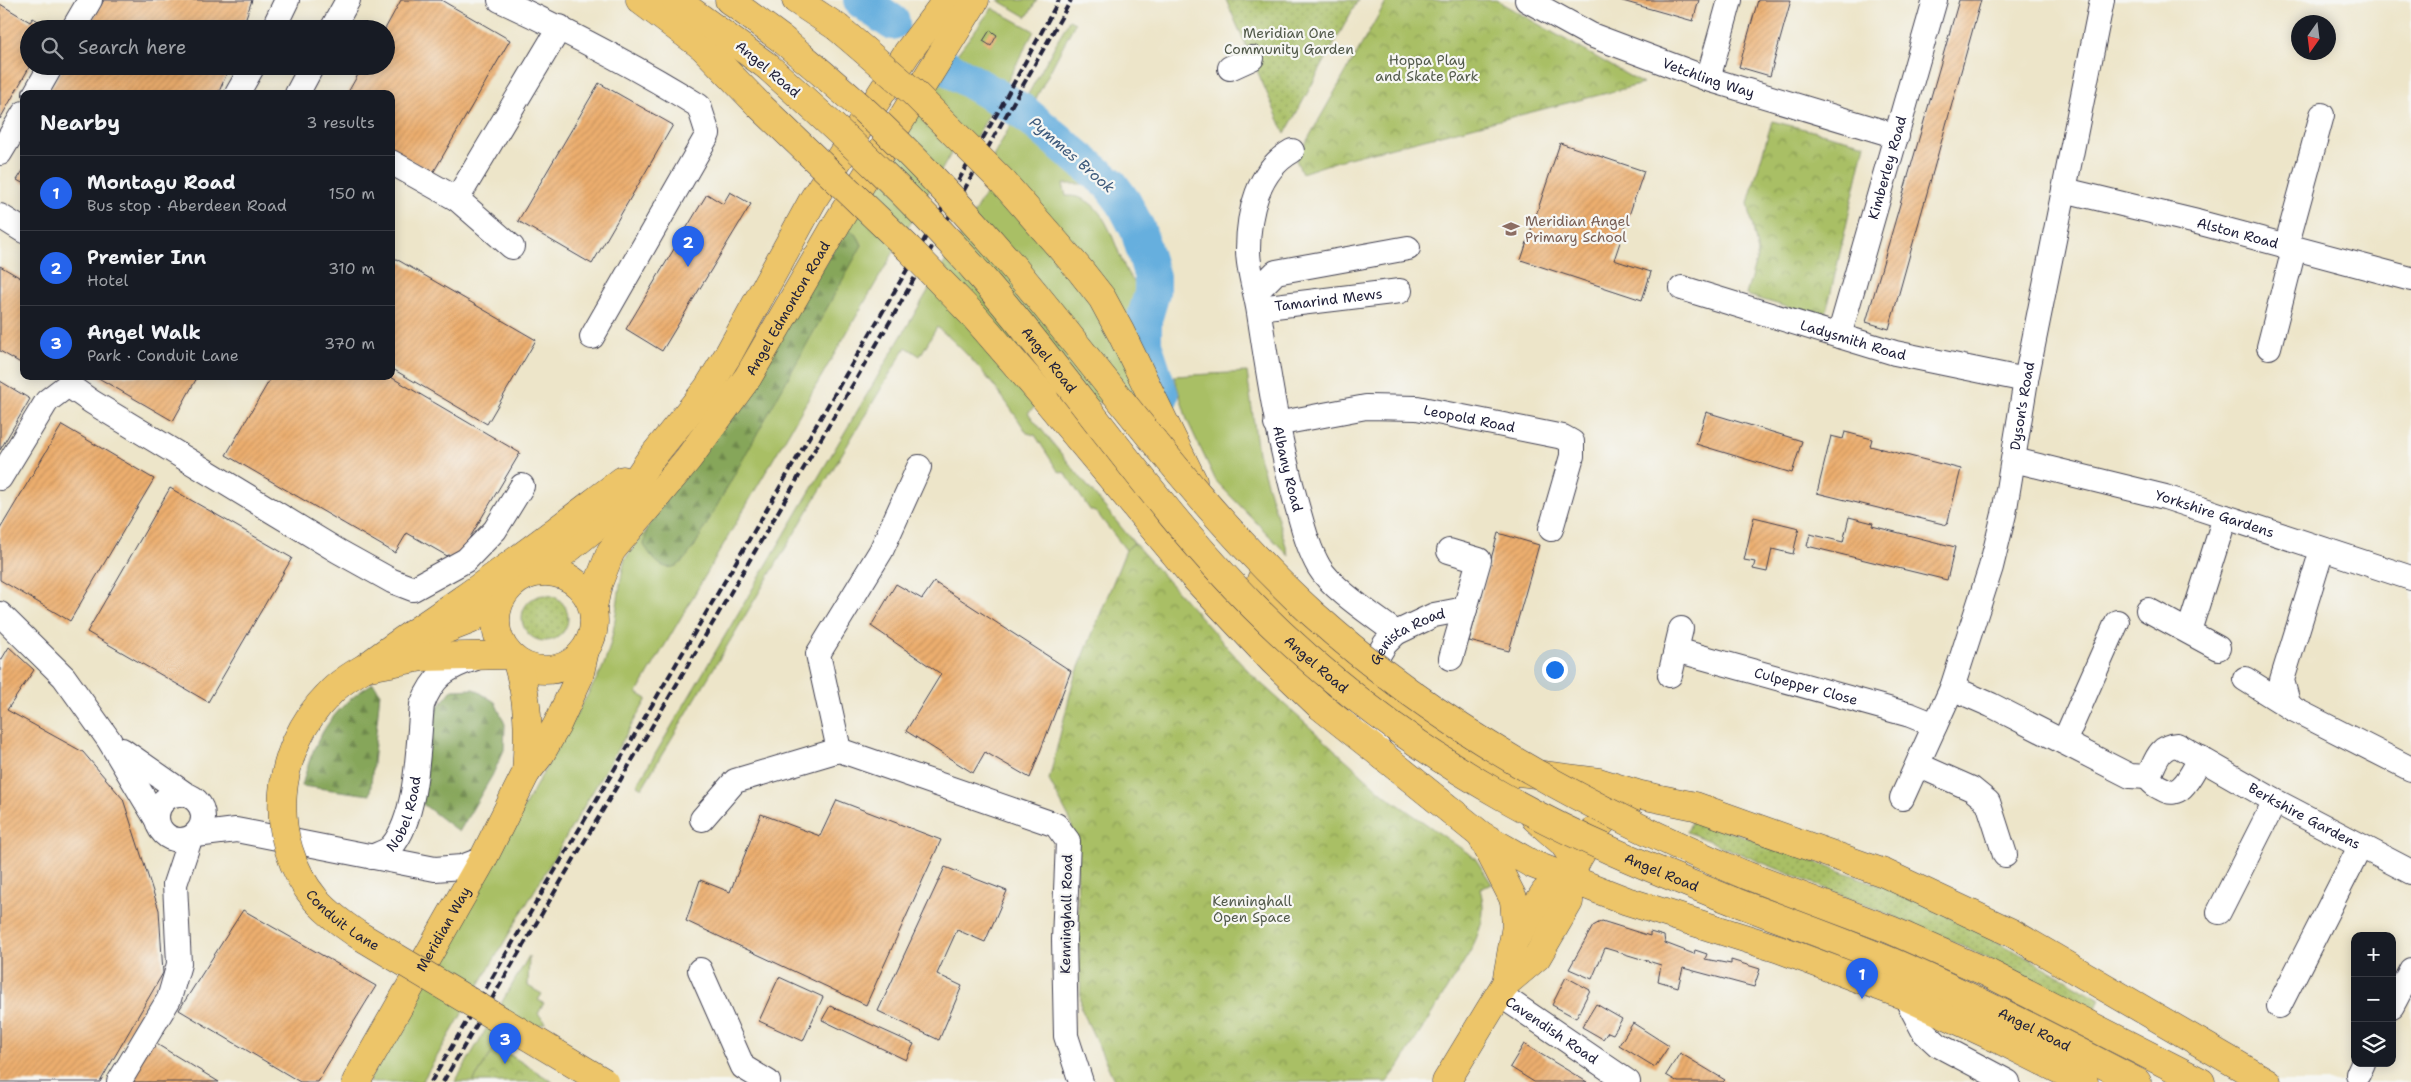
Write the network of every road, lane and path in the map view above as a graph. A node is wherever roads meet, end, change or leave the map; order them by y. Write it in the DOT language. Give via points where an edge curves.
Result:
graph roads {
  1 [pos="90,0"];
  2 [pos="287,0"];
  3 [pos="348,0"];
  4 [pos="500,0"];
  5 [pos="640,0"];
  6 [pos="676,0"];
  7 [pos="729,0"];
  8 [pos="948,0"];
  9 [pos="975,0"];
  10 [pos="1526,0"];
  11 [pos="1730,0"];
  12 [pos="1935,0"];
  13 [pos="2102,0"];
  14 [pos="809,3"];
  15 [pos="78,20"];
  16 [pos="277,20"];
  17 [pos="337,20"];
  18 [pos="560,27"];
  19 [pos="1252,58"];
  20 [pos="1230,68"];
  21 [pos="46,75"];
  22 [pos="248,75"];
  23 [pos="307,75"];
  24 [pos="1708,79"];
  25 [pos="37,90"];
  26 [pos="239,90"];
  27 [pos="299,90"];
  28 [pos="2322,115"];
  29 [pos="20,120"];
  30 [pos="1897,136"];
  31 [pos="1292,151"];
  32 [pos="0,153"];
  33 [pos="395,164"];
  34 [pos="2064,190"];
  35 [pos="457,200"];
  36 [pos="0,216"];
  37 [pos="20,228"];
  38 [pos="512,247"];
  39 [pos="1408,248"];
  40 [pos="2290,248"];
  41 [pos="2411,279"];
  42 [pos="1682,288"];
  43 [pos="1400,291"];
  44 [pos="1257,300"];
  45 [pos="592,336"];
  46 [pos="1839,336"];
  47 [pos="2269,347"];
  48 [pos="2026,380"];
  49 [pos="69,381"];
  50 [pos="1276,424"];
  51 [pos="2014,460"];
  52 [pos="649,461"];
  53 [pos="919,467"];
  54 [pos="0,478"];
  55 [pos="522,486"];
  56 [pos="2225,518"];
  57 [pos="1551,529"];
  58 [pos="2322,550"];
  59 [pos="1450,551"];
  60 [pos="529,574"];
  61 [pos="2411,578"];
  62 [pos="505,590"];
  63 [pos="593,607"];
  64 [pos="1465,608"];
  65 [pos="2148,610"];
  66 [pos="2,621"];
  67 [pos="2117,622"];
  68 [pos="2189,631"];
  69 [pos="1396,633"];
  70 [pos="393,645"];
  71 [pos="2218,648"];
  72 [pos="585,650"];
  73 [pos="503,657"];
  74 [pos="1452,658"];
  75 [pos="366,668"];
  76 [pos="1670,675"];
  77 [pos="2245,678"];
  78 [pos="1362,682"];
  79 [pos="1952,688"];
  80 [pos="2293,709"];
  81 [pos="1936,725"];
  82 [pos="109,740"];
  83 [pos="2064,742"];
  84 [pos="839,750"];
  85 [pos="1383,756"];
  86 [pos="2201,758"];
  87 [pos="1918,765"];
  88 [pos="1486,768"];
  89 [pos="2411,769"];
  90 [pos="526,773"];
  91 [pos="2148,777"];
  92 [pos="1641,795"];
  93 [pos="190,797"];
  94 [pos="1902,798"];
  95 [pos="2275,801"];
  96 [pos="702,819"];
  97 [pos="157,820"];
  98 [pos="236,830"];
  99 [pos="1481,835"];
  100 [pos="193,837"];
  101 [pos="2360,847"];
  102 [pos="2005,855"];
  103 [pos="372,857"];
  104 [pos="483,858"];
  105 [pos="1573,870"];
  106 [pos="2411,872"];
  107 [pos="2219,912"];
  108 [pos="1512,945"];
  109 [pos="700,970"];
  110 [pos="2411,970"];
  111 [pos="1503,988"];
  112 [pos="1905,996"];
  113 [pos="2400,1001"];
  114 [pos="2280,1006"];
  115 [pos="120,1082"];
  116 [pos="356,1082"];
  117 [pos="604,1082"];
  118 [pos="768,1082"];
  119 [pos="1081,1082"];
  120 [pos="1446,1082"];
  121 [pos="1628,1082"];
  122 [pos="2008,1082"];
  123 [pos="2084,1082"];
  124 [pos="2137,1082"];
  125 [pos="2201,1082"];
  126 [pos="2268,1082"];
  1 -- 15 [label="street"];
  2 -- 16 [label="street"];
  3 -- 17 [label="street"];
  4 -- 18 [label="street"];
  5 -- 85 [label="main road, bridge" via="703,47 968,309 1194,577 1320,706"];
  6 -- 124 [label="main road, Angel Road, bridge" via="767,66 900,188 988,285 1166,508 1220,570 1312,660 1384,718 1500,795 1608,849 1658,872 1909,970 2018,1020"];
  7 -- 125 [label="main road, Angel Road, bridge" via="783,40 866,112 958,206 1009,263 1188,484 1262,563 1313,614 1441,714 1578,798 1638,828 1743,874 1891,930 1988,973"];
  8 -- 52 [label="main road, Angel Edmonton Road" via="907,53 814,198 723,364"];
  9 -- 63 [label="main road, Angel Edmonton Road" via="839,220 748,377 688,459 611,551"];
  10 -- 24 [label="street, Vetchling Way" via="1591,35"];
  11 -- 24 [label="street"];
  12 -- 30 [label="street, Kimberley Road"];
  13 -- 34 [label="street, Dyson's Road"];
  14 -- 78 [label="main road, Angel Road, bridge" via="913,92 1003,182 1080,270 1102,298 1121,332 1208,511 1246,564 1308,631"];
  18 -- 35 [label="street"];
  18 -- 45 [label="street" via="699,106 708,134"];
  19 -- 20 [label="street"];
  21 -- 25 [label="street"];
  22 -- 26 [label="street"];
  23 -- 27 [label="street"];
  24 -- 30 [label="street, Vetchling Way"];
  28 -- 40 [label="street"];
  29 -- 32 [label="street"];
  30 -- 46 [label="street, Kimberley Road"];
  31 -- 44 [label="street, Albany Road" via="1269,171 1259,189 1252,218 1248,249"];
  33 -- 35 [label="street"];
  34 -- 40 [label="street, Alston Road"];
  34 -- 48 [label="street, Dyson's Road"];
  35 -- 38 [label="street"];
  36 -- 37 [label="street"];
  39 -- 44 [label="street" via="1276,272"];
  40 -- 41 [label="street, Alston Road"];
  40 -- 47 [label="street"];
  42 -- 46 [label="street, Ladysmith Road"];
  43 -- 44 [label="street, Tamarind Mews"];
  44 -- 50 [label="street, Albany Road"];
  46 -- 48 [label="street, Ladysmith Road" via="1895,353"];
  48 -- 51 [label="street, Dyson's Road"];
  49 -- 54 [label="street" via="47,401"];
  49 -- 55 [label="street" via="92,402 338,551 413,589 466,560 496,530"];
  50 -- 57 [label="street, Leopold Road" via="1366,407 1417,408 1563,437 1572,442 1572,456"];
  50 -- 69 [label="street, Albany Road" via="1310,549 1319,567 1330,582"];
  51 -- 56 [label="street, Yorkshire Gardens" via="2123,486"];
  51 -- 79 [label="street, Dyson's Road" via="1992,567"];
  52 -- 60 [label="main road, Angel Edmonton Road" via="624,498 603,521 562,554"];
  52 -- 70 [label="main road" via="462,599"];
  53 -- 84 [label="street" via="881,551 818,654"];
  56 -- 58 [label="street, Yorkshire Gardens"];
  56 -- 68 [label="street"];
  58 -- 61 [label="street, Yorkshire Gardens"];
  58 -- 80 [label="street" via="2282,680"];
  59 -- 64 [label="street, Genista Road" via="1479,560"];
  60 -- 62 [label="main road"];
  60 -- 63 [label="main road" via="552,572 573,580"];
  62 -- 70 [label="main road, Conduit Lane" via="470,620 443,632"];
  62 -- 73 [label="main road" via="497,607 495,625"];
  63 -- 72 [label="main road" via="592,636"];
  64 -- 69 [label="street, Genista Road" via="1434,615"];
  64 -- 74 [label="street, Genista Road"];
  65 -- 68 [label="street"];
  66 -- 82 [label="street, Nobel Road" via="64,677"];
  67 -- 83 [label="street"];
  68 -- 71 [label="street"];
  69 -- 78 [label="street, Genista Road" via="1385,644"];
  70 -- 75 [label="main road, Conduit Lane"];
  72 -- 73 [label="main road" via="574,661 553,669 531,668"];
  72 -- 90 [label="main road, Meridian Way" via="578,678 557,725"];
  73 -- 75 [label="main road, Conduit Lane" via="422,657"];
  73 -- 90 [label="main road, Meridian Way" via="524,684 530,726"];
  73 -- 103 [label="street, Nobel Road" via="449,668 436,677 422,705 411,802 402,830 391,847"];
  75 -- 117 [label="main road, Conduit Lane, bridge" via="328,694 312,713 288,763 281,803 282,823 286,843 303,881 316,900 357,934"];
  76 -- 81 [label="street, Culpepper Close" via="1679,640"];
  77 -- 80 [label="street"];
  78 -- 85 [label="street" via="1358,699 1362,718"];
  78 -- 88 [label="main road, Angel Road" via="1407,719"];
  79 -- 81 [label="street, Dyson's Road"];
  79 -- 83 [label="street"];
  80 -- 89 [label="street"];
  81 -- 87 [label="street, Dyson's Road"];
  82 -- 93 [label="street, Nobel Road"];
  82 -- 97 [label="street, Nobel Road"];
  83 -- 91 [label="street" via="2130,776"];
  84 -- 96 [label="street" via="735,781"];
  84 -- 119 [label="street, Kenninghall Road" via="1056,825 1068,841 1064,940 1066,1036"];
  85 -- 99 [label="main road"];
  86 -- 91 [label="street, Berkshire Gardens" via="2177,746 2169,746 2161,750"];
  86 -- 91 [label="street" via="2182,789 2174,794 2150,782"];
  86 -- 95 [label="street, Berkshire Gardens"];
  87 -- 94 [label="street, Dyson's Road"];
  87 -- 102 [label="street" via="1972,789 1988,802"];
  88 -- 92 [label="main road" via="1599,782"];
  88 -- 105 [label="main road" via="1563,844"];
  90 -- 104 [label="main road, Meridian Way"];
  92 -- 105 [label="main road" via="1608,814 1596,828"];
  92 -- 126 [label="main road" via="1695,806 1884,873 2012,933"];
  93 -- 97 [label="street" via="176,794 162,802"];
  93 -- 98 [label="street, Nobel Road"];
  93 -- 100 [label="street" via="200,805 204,821"];
  95 -- 101 [label="street, Berkshire Gardens"];
  95 -- 107 [label="street"];
  97 -- 100 [label="street, Nobel Road" via="164,834 173,840"];
  98 -- 100 [label="street, Nobel Road"];
  98 -- 103 [label="street, Nobel Road"];
  99 -- 105 [label="main road" via="1532,864"];
  99 -- 108 [label="main road" via="1514,900 1516,926"];
  100 -- 115 [label="street" via="174,884 178,964 169,999"];
  101 -- 106 [label="street, Berkshire Gardens"];
  101 -- 114 [label="street"];
  103 -- 104 [label="street" via="435,869 462,867"];
  104 -- 116 [label="main road, Meridian Way"];
  105 -- 108 [label="main road" via="1546,892"];
  105 -- 111 [label="main road" via="1569,902 1537,957"];
  105 -- 112 [label="main road" via="1628,901 1779,949"];
  108 -- 111 [label="main road"];
  109 -- 118 [label="street" via="743,1067"];
  110 -- 113 [label="street"];
  111 -- 120 [label="main road"];
  111 -- 121 [label="street, Cavendish Road"];
  112 -- 122 [label="street" via="1924,1032 1938,1045"];
  112 -- 123 [label="main road"];
}
